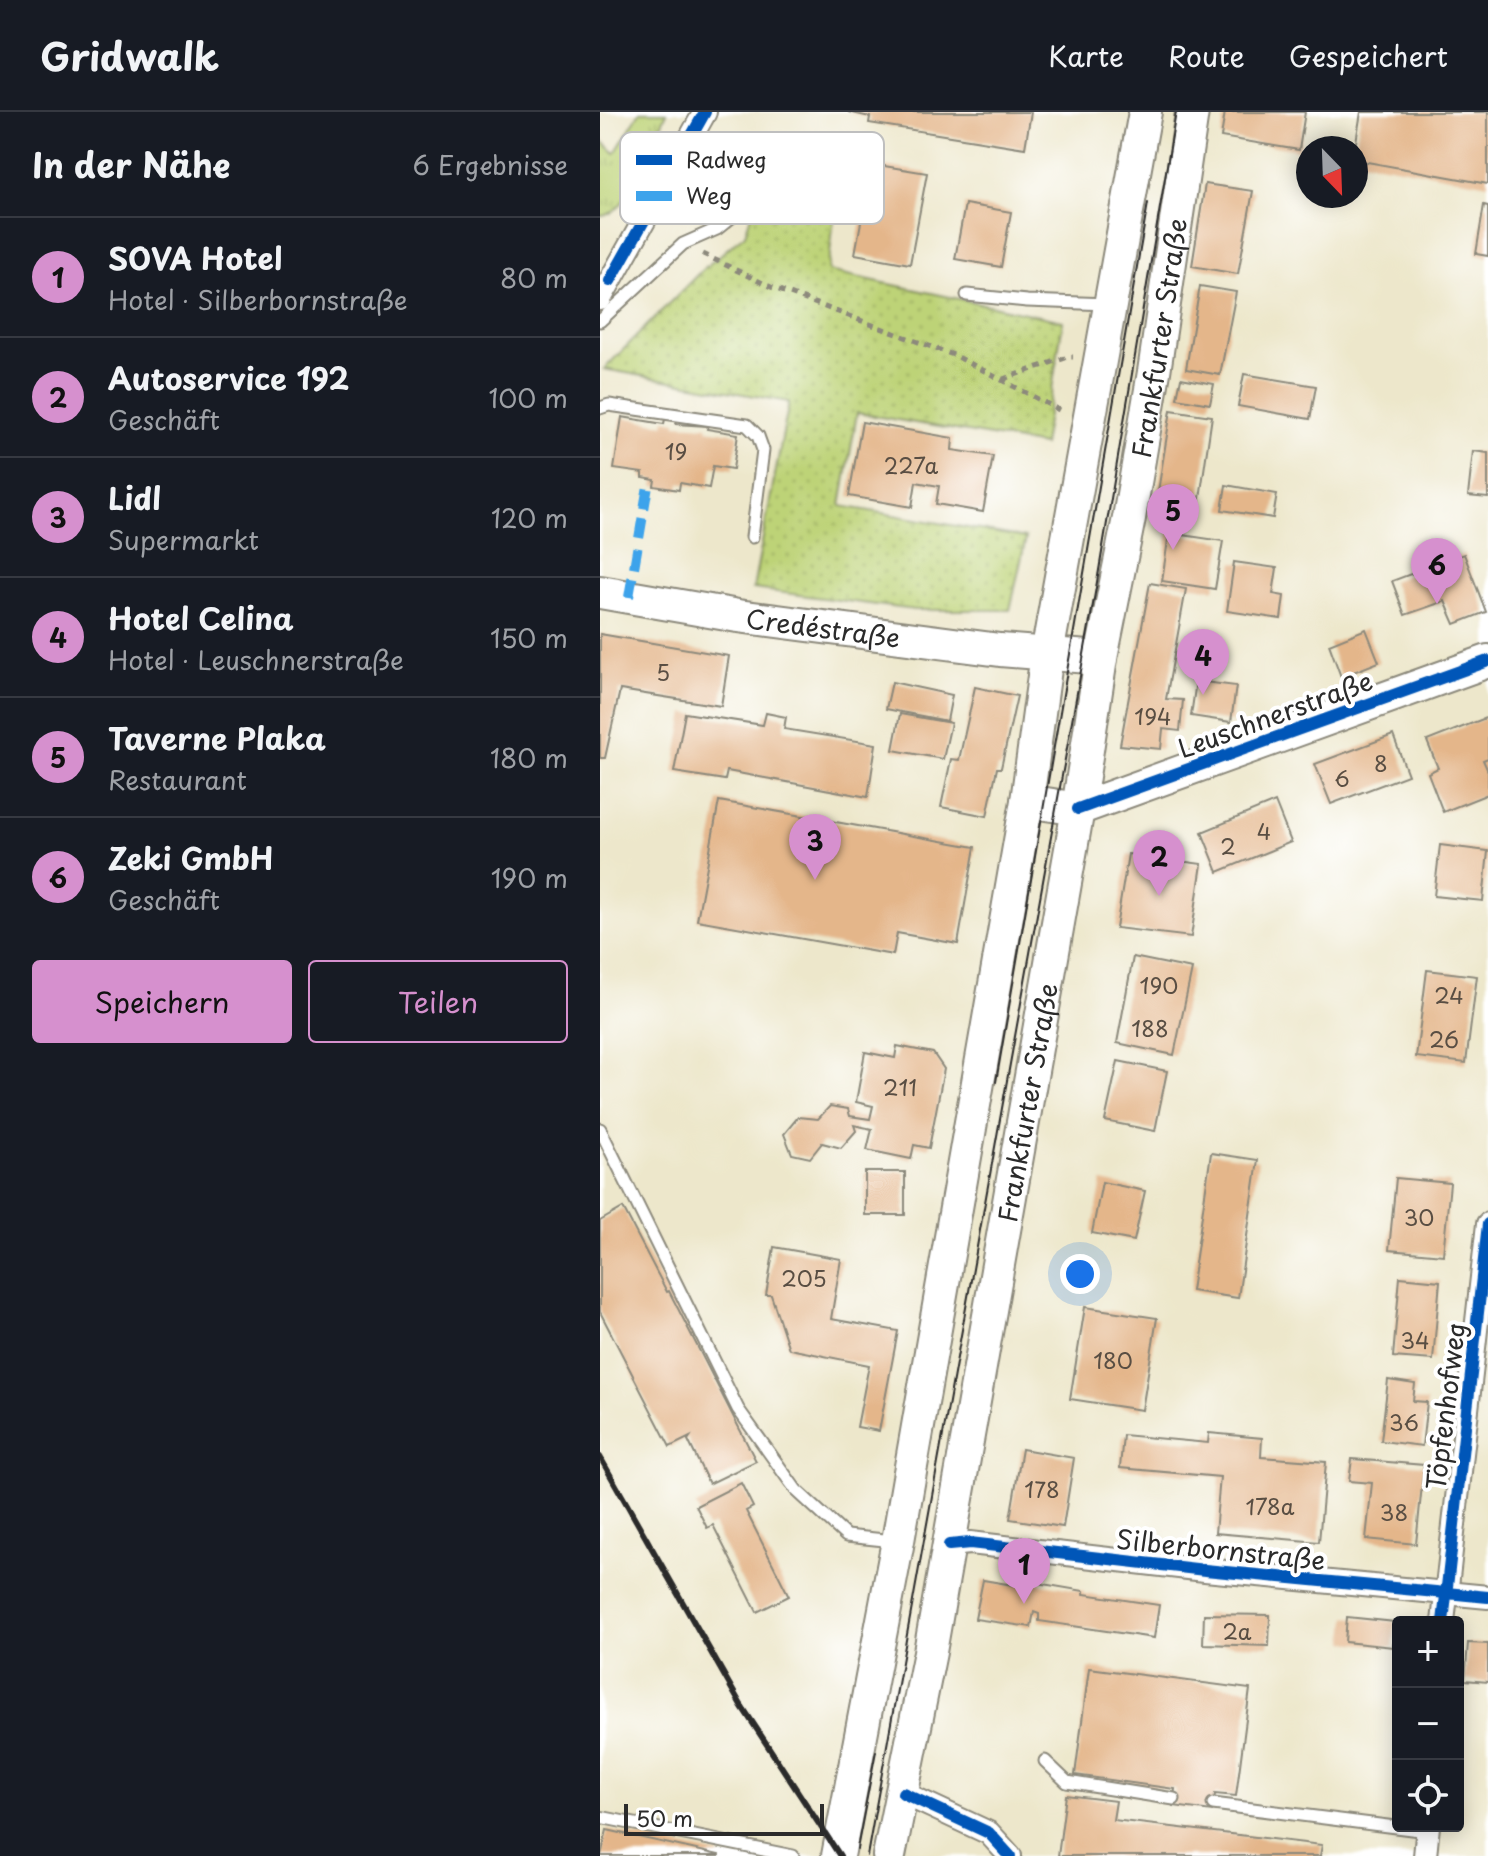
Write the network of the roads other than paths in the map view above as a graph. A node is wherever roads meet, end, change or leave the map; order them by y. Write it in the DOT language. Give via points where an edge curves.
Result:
graph roads {
  1 [pos="705,112"];
  2 [pos="1145,112"];
  3 [pos="1192,112"];
  4 [pos="694,132"];
  5 [pos="636,224"];
  6 [pos="723,224"];
  7 [pos="606,270"];
  8 [pos="967,295"];
  9 [pos="600,299"];
  10 [pos="1109,304"];
  11 [pos="600,321"];
  12 [pos="600,408"];
  13 [pos="752,537"];
  14 [pos="600,592"];
  15 [pos="1047,654"];
  16 [pos="1101,658"];
  17 [pos="1488,661"];
  18 [pos="1027,801"];
  19 [pos="1078,809"];
  20 [pos="600,1129"];
  21 [pos="1488,1224"];
  22 [pos="898,1541"];
  23 [pos="949,1545"];
  24 [pos="1445,1594"];
  25 [pos="1488,1597"];
  26 [pos="1443,1616"];
  27 [pos="1045,1761"];
  28 [pos="853,1780"];
  29 [pos="903,1793"];
  30 [pos="1174,1799"];
  31 [pos="1213,1804"];
  32 [pos="600,1817"];
  33 [pos="1392,1824"];
  34 [pos="1427,1832"];
  35 [pos="793,1856"];
  36 [pos="838,1856"];
  37 [pos="889,1856"];
  38 [pos="1010,1856"];
  39 [pos="1425,1856"];
  1 -- 4 [label="street"];
  2 -- 10 [label="main road, Frankfurter Straße"];
  3 -- 16 [label="main road, Frankfurter Straße" via="1152,387"];
  5 -- 7 [label="street"];
  6 -- 11 [label="lane" via="683,244"];
  7 -- 9 [label="street"];
  8 -- 10 [label="lane"];
  10 -- 15 [label="main road, Frankfurter Straße"];
  12 -- 13 [label="lane" via="609,405 747,425 763,450"];
  14 -- 15 [label="main road, Credéstraße" via="738,616"];
  15 -- 16 [label="main road"];
  15 -- 18 [label="main road, Frankfurter Straße"];
  16 -- 19 [label="main road, Frankfurter Straße"];
  17 -- 19 [label="main road, Leuschnerstraße"];
  18 -- 19 [label="main road, Leuschnerstraße"];
  18 -- 22 [label="main road, Frankfurter Straße"];
  19 -- 23 [label="main road, Frankfurter Straße"];
  20 -- 22 [label="lane" via="738,1409 796,1490 846,1536"];
  21 -- 24 [label="street, Töpfenhofweg"];
  22 -- 23 [label="main road"];
  22 -- 28 [label="main road, Frankfurter Straße"];
  23 -- 24 [label="street, Silberbornstraße" via="970,1543"];
  23 -- 29 [label="main road, Frankfurter Straße"];
  24 -- 25 [label="street, Silberbornstraße"];
  24 -- 26 [label="street, Töpfenhofweg"];
  27 -- 30 [label="lane" via="1067,1782"];
  28 -- 29 [label="main road"];
  28 -- 36 [label="main road, Frankfurter Straße"];
  29 -- 37 [label="main road, Frankfurter Straße"];
  29 -- 38 [label="street" via="989,1833"];
  31 -- 33 [label="lane"];
  32 -- 35 [label="lane"];
  34 -- 39 [label="street"];
}
